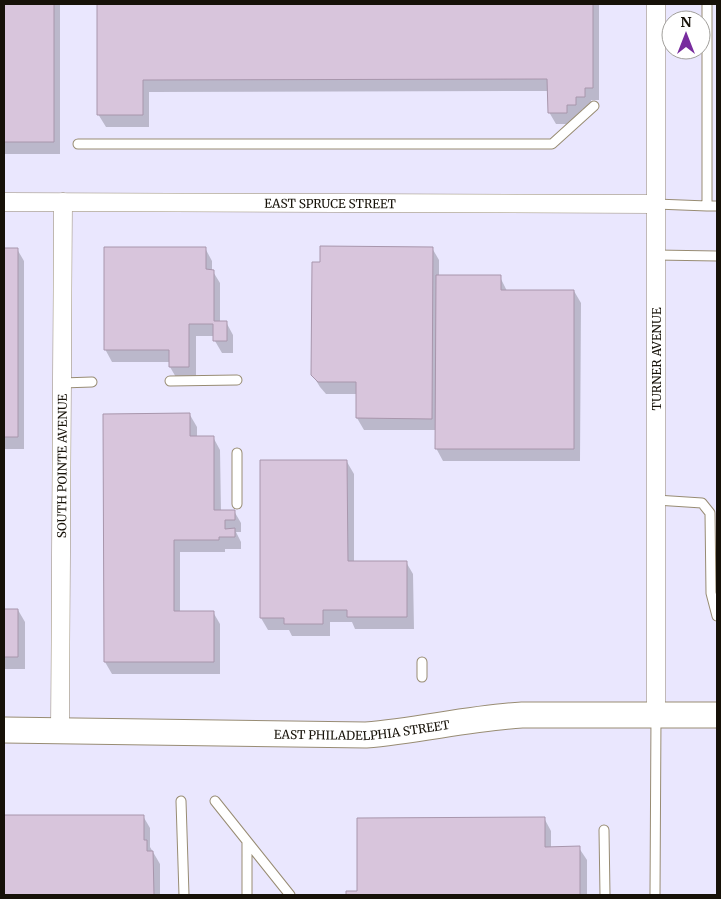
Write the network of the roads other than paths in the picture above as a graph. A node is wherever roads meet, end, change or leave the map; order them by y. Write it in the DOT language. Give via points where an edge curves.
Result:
graph roads {
  1 [pos="656,4"];
  2 [pos="707,4"];
  3 [pos="594,106"];
  4 [pos="78,144"];
  5 [pos="4,202"];
  6 [pos="63,202"];
  7 [pos="656,204"];
  8 [pos="707,206"];
  9 [pos="717,206"];
  10 [pos="656,255"];
  11 [pos="717,256"];
  12 [pos="237,380"];
  13 [pos="170,381"];
  14 [pos="92,382"];
  15 [pos="62,383"];
  16 [pos="237,453"];
  17 [pos="656,500"];
  18 [pos="237,504"];
  19 [pos="714,593"];
  20 [pos="717,616"];
  21 [pos="422,662"];
  22 [pos="422,677"];
  23 [pos="656,714"];
  24 [pos="717,715"];
  25 [pos="4,730"];
  26 [pos="60,731"];
  27 [pos="181,801"];
  28 [pos="215,801"];
  29 [pos="604,830"];
  30 [pos="247,843"];
  31 [pos="184,895"];
  32 [pos="247,895"];
  33 [pos="290,895"];
  34 [pos="605,895"];
  35 [pos="655,895"];
  1 -- 7 [label="street, TURNER AVENUE"];
  2 -- 8 [label="lane"];
  3 -- 4 [label="lane" via="552,144"];
  5 -- 6 [label="street, EAST SPRUCE STREET"];
  6 -- 7 [label="street, EAST SPRUCE STREET"];
  6 -- 15 [label="street, SOUTH POINTE AVENUE"];
  7 -- 8 [label="lane"];
  7 -- 10 [label="street, TURNER AVENUE"];
  8 -- 9 [label="lane"];
  10 -- 11 [label="lane"];
  10 -- 17 [label="street, TURNER AVENUE"];
  12 -- 13 [label="lane"];
  14 -- 15 [label="lane"];
  15 -- 26 [label="street, SOUTH POINTE AVENUE"];
  16 -- 18 [label="lane"];
  17 -- 19 [label="lane" via="702,503 710,513"];
  17 -- 23 [label="street, TURNER AVENUE"];
  19 -- 20 [label="lane"];
  21 -- 22 [label="lane"];
  23 -- 24 [label="street, EAST PHILADELPHIA STREET"];
  23 -- 26 [label="street, EAST PHILADELPHIA STREET" via="522,714 366,734"];
  23 -- 35 [label="lane"];
  25 -- 26 [label="street, EAST PHILADELPHIA STREET"];
  27 -- 31 [label="lane"];
  28 -- 30 [label="lane"];
  29 -- 34 [label="lane"];
  30 -- 32 [label="lane"];
  30 -- 33 [label="lane"];
}
